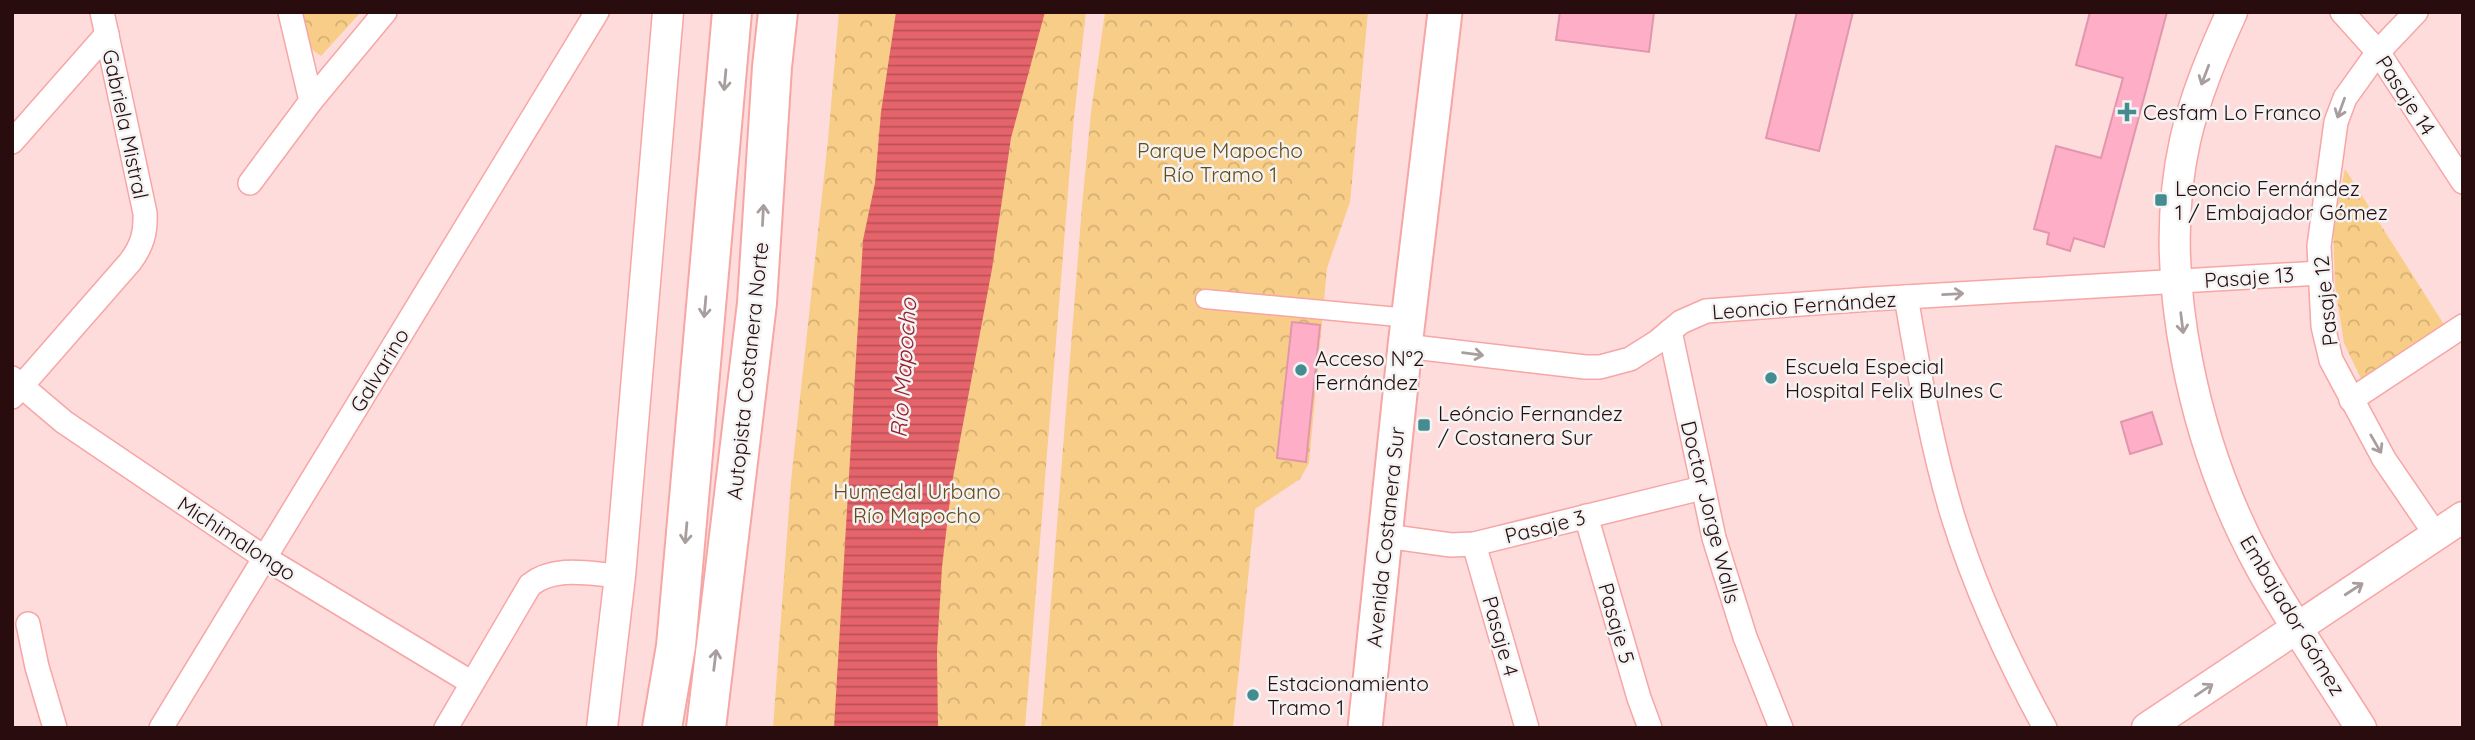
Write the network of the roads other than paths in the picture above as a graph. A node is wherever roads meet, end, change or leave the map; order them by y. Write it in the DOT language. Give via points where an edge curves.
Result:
graph roads {
  1 [pos="290,12"];
  2 [pos="385,12"];
  3 [pos="597,12"];
  4 [pos="668,12"];
  5 [pos="732,12"];
  6 [pos="778,12"];
  7 [pos="1445,12"];
  8 [pos="2232,12"];
  9 [pos="2342,12"];
  10 [pos="2416,12"];
  11 [pos="104,23"];
  12 [pos="2378,52"];
  13 [pos="311,101"];
  14 [pos="12,142"];
  15 [pos="2463,182"];
  16 [pos="250,183"];
  17 [pos="2320,273"];
  18 [pos="2177,282"];
  19 [pos="1906,297"];
  20 [pos="1205,299"];
  21 [pos="2463,326"];
  22 [pos="1670,331"];
  23 [pos="1407,332"];
  24 [pos="15,387"];
  25 [pos="2351,400"];
  26 [pos="1702,488"];
  27 [pos="1586,516"];
  28 [pos="2463,517"];
  29 [pos="2436,535"];
  30 [pos="1385,536"];
  31 [pos="1474,544"];
  32 [pos="265,558"];
  33 [pos="620,576"];
  34 [pos="28,624"];
  35 [pos="2297,627"];
  36 [pos="472,683"];
  37 [pos="55,728"];
  38 [pos="161,728"];
  39 [pos="446,728"];
  40 [pos="603,728"];
  41 [pos="662,728"];
  42 [pos="706,728"];
  43 [pos="1365,728"];
  44 [pos="1527,728"];
  45 [pos="1650,728"];
  46 [pos="1782,728"];
  47 [pos="2045,728"];
  48 [pos="2147,728"];
  49 [pos="2361,728"];
  1 -- 13 [label="street"];
  2 -- 13 [label="street"];
  3 -- 32 [label="street, Galvarino"];
  4 -- 33 [label="street"];
  5 -- 41 [label="highway, one-way" via="676,646"];
  42 -- 6 [label="highway, Autopista Costanera Norte, one-way" via="757,303"];
  7 -- 23 [label="main road, Avenida Costanera Sur"];
  8 -- 18 [label="street, Embajador Gómez, one-way" via="2203,79 2184,143 2175,216"];
  9 -- 12 [label="street, Pasaje 14"];
  10 -- 12 [label="street, Pasaje 12"];
  11 -- 14 [label="street"];
  11 -- 24 [label="street, Gabriela Mistral" via="145,213 144,237 130,262"];
  12 -- 15 [label="street, Pasaje 14"];
  12 -- 17 [label="street, Pasaje 12, one-way" via="2344,98 2336,122 2319,246"];
  13 -- 16 [label="street"];
  17 -- 18 [label="street, Pasaje 13"];
  17 -- 25 [label="street, Pasaje 12" via="2327,346"];
  19 -- 18 [label="street, Leoncio Fernández, one-way"];
  18 -- 35 [label="street, Embajador Gómez, one-way" via="2191,379 2210,452 2245,537"];
  19 -- 22 [label="street, Leoncio Fernández" via="1706,311"];
  19 -- 47 [label="street" via="1937,460 1953,517 1995,629"];
  20 -- 23 [label="street"];
  21 -- 25 [label="street"];
  23 -- 22 [label="street, Leoncio Fernández, one-way" via="1585,368 1630,359"];
  22 -- 26 [label="street, Doctor Jorge Walls"];
  23 -- 30 [label="main road, Avenida Costanera Sur"];
  24 -- 32 [label="street, Michimalongo"];
  25 -- 29 [label="street, Pasaje 12, one-way"];
  26 -- 27 [label="street, Pasaje 3"];
  26 -- 46 [label="street, Doctor Jorge Walls" via="1728,588"];
  27 -- 31 [label="street, Pasaje 3"];
  27 -- 45 [label="street, Pasaje 5"];
  28 -- 29 [label="street"];
  35 -- 29 [label="street, one-way"];
  30 -- 31 [label="street, Pasaje 3"];
  30 -- 43 [label="main road, Avenida Costanera Sur"];
  31 -- 44 [label="street, Pasaje 4"];
  32 -- 36 [label="street, Michimalongo"];
  32 -- 38 [label="street, Galvarino"];
  33 -- 36 [label="street" via="556,573 539,578 524,595"];
  33 -- 40 [label="street"];
  34 -- 37 [label="street"];
  48 -- 35 [label="street, one-way"];
  35 -- 49 [label="street, Embajador Gómez"];
  36 -- 39 [label="street"];
}
